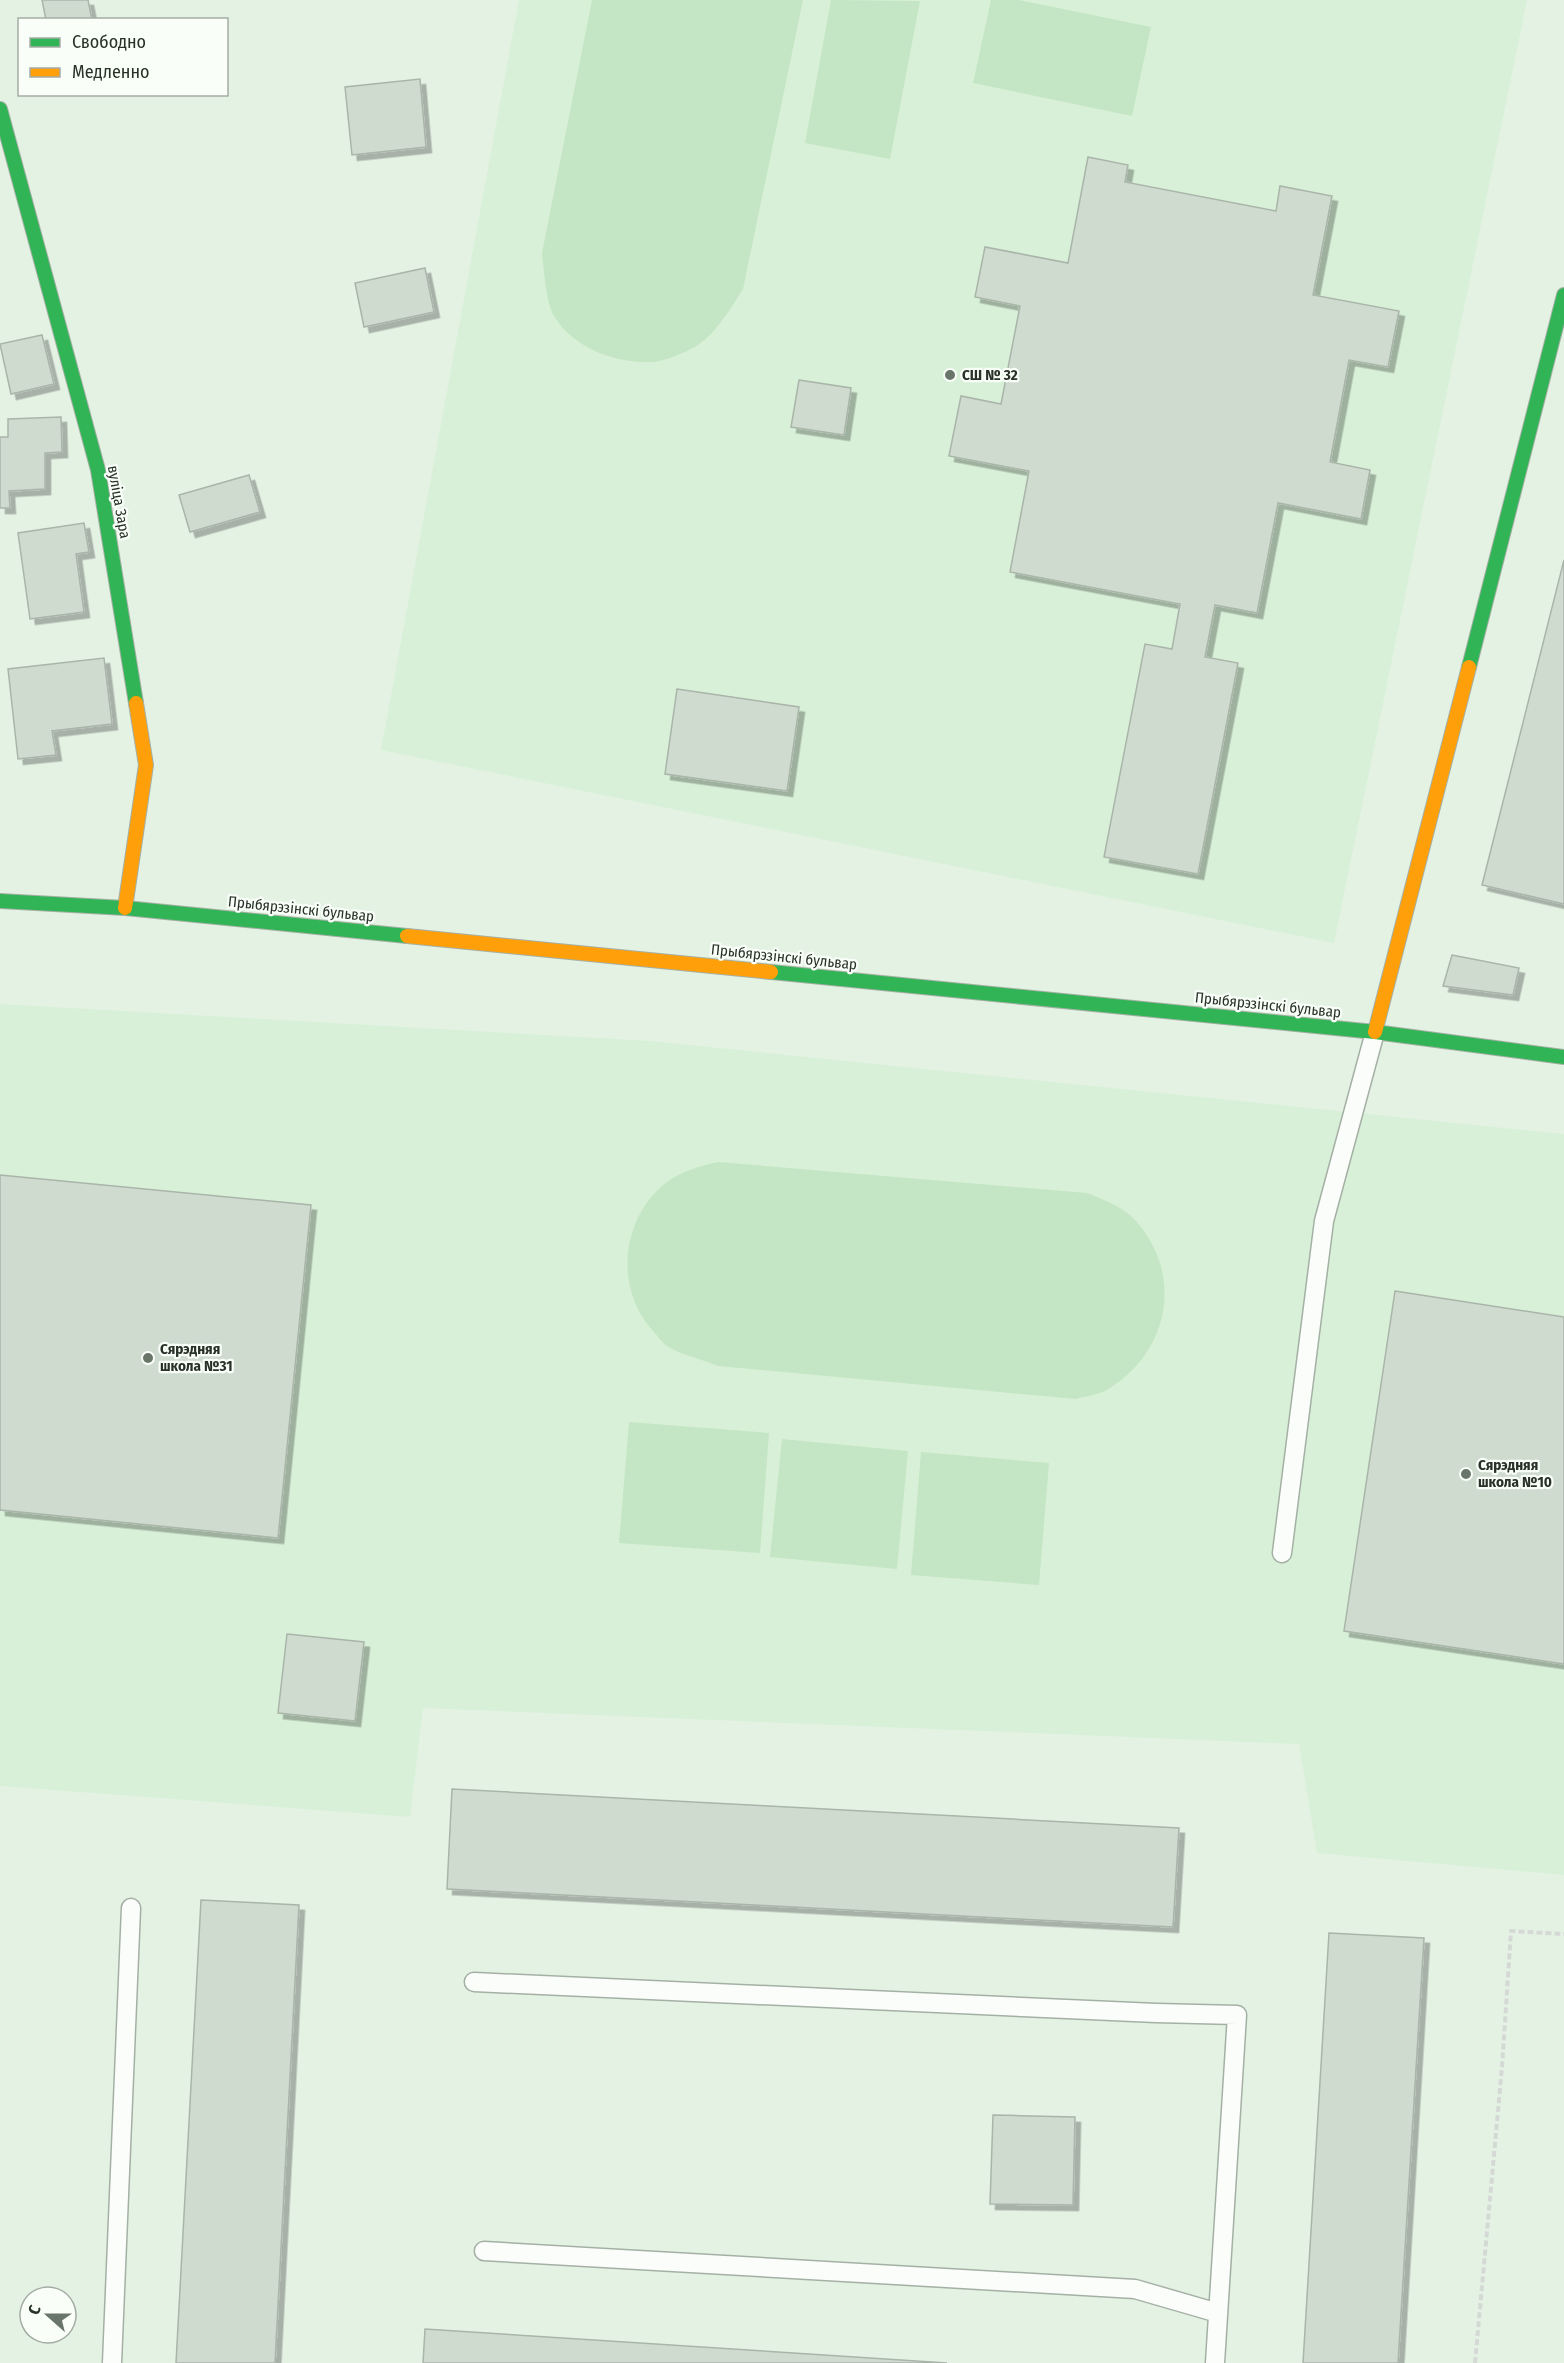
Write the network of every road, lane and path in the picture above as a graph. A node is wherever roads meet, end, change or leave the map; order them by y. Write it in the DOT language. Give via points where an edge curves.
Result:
graph roads {
  1 [pos="0,110"];
  2 [pos="1564,295"];
  3 [pos="0,901"];
  4 [pos="125,908"];
  5 [pos="1374,1032"];
  6 [pos="1564,1057"];
  7 [pos="1282,1553"];
  8 [pos="130,1908"];
  9 [pos="1564,1934"];
  10 [pos="474,1982"];
  11 [pos="484,2251"];
  12 [pos="1218,2313"];
  13 [pos="111,2363"];
  14 [pos="1215,2363"];
  15 [pos="1475,2363"];
  1 -- 4 [label="street, вуліца Зара" via="98,470 146,765"];
  2 -- 5 [label="street"];
  3 -- 4 [label="street, Прыбярэзінскі бульвар"];
  4 -- 5 [label="street, Прыбярэзінскі бульвар"];
  5 -- 6 [label="street, Прыбярэзінскі бульвар"];
  5 -- 7 [label="lane" via="1324,1221"];
  8 -- 13 [label="lane"];
  9 -- 15 [label="path" via="1511,1931"];
  10 -- 12 [label="lane" via="1238,2015"];
  11 -- 12 [label="lane" via="1135,2289"];
  12 -- 14 [label="lane"];
}
